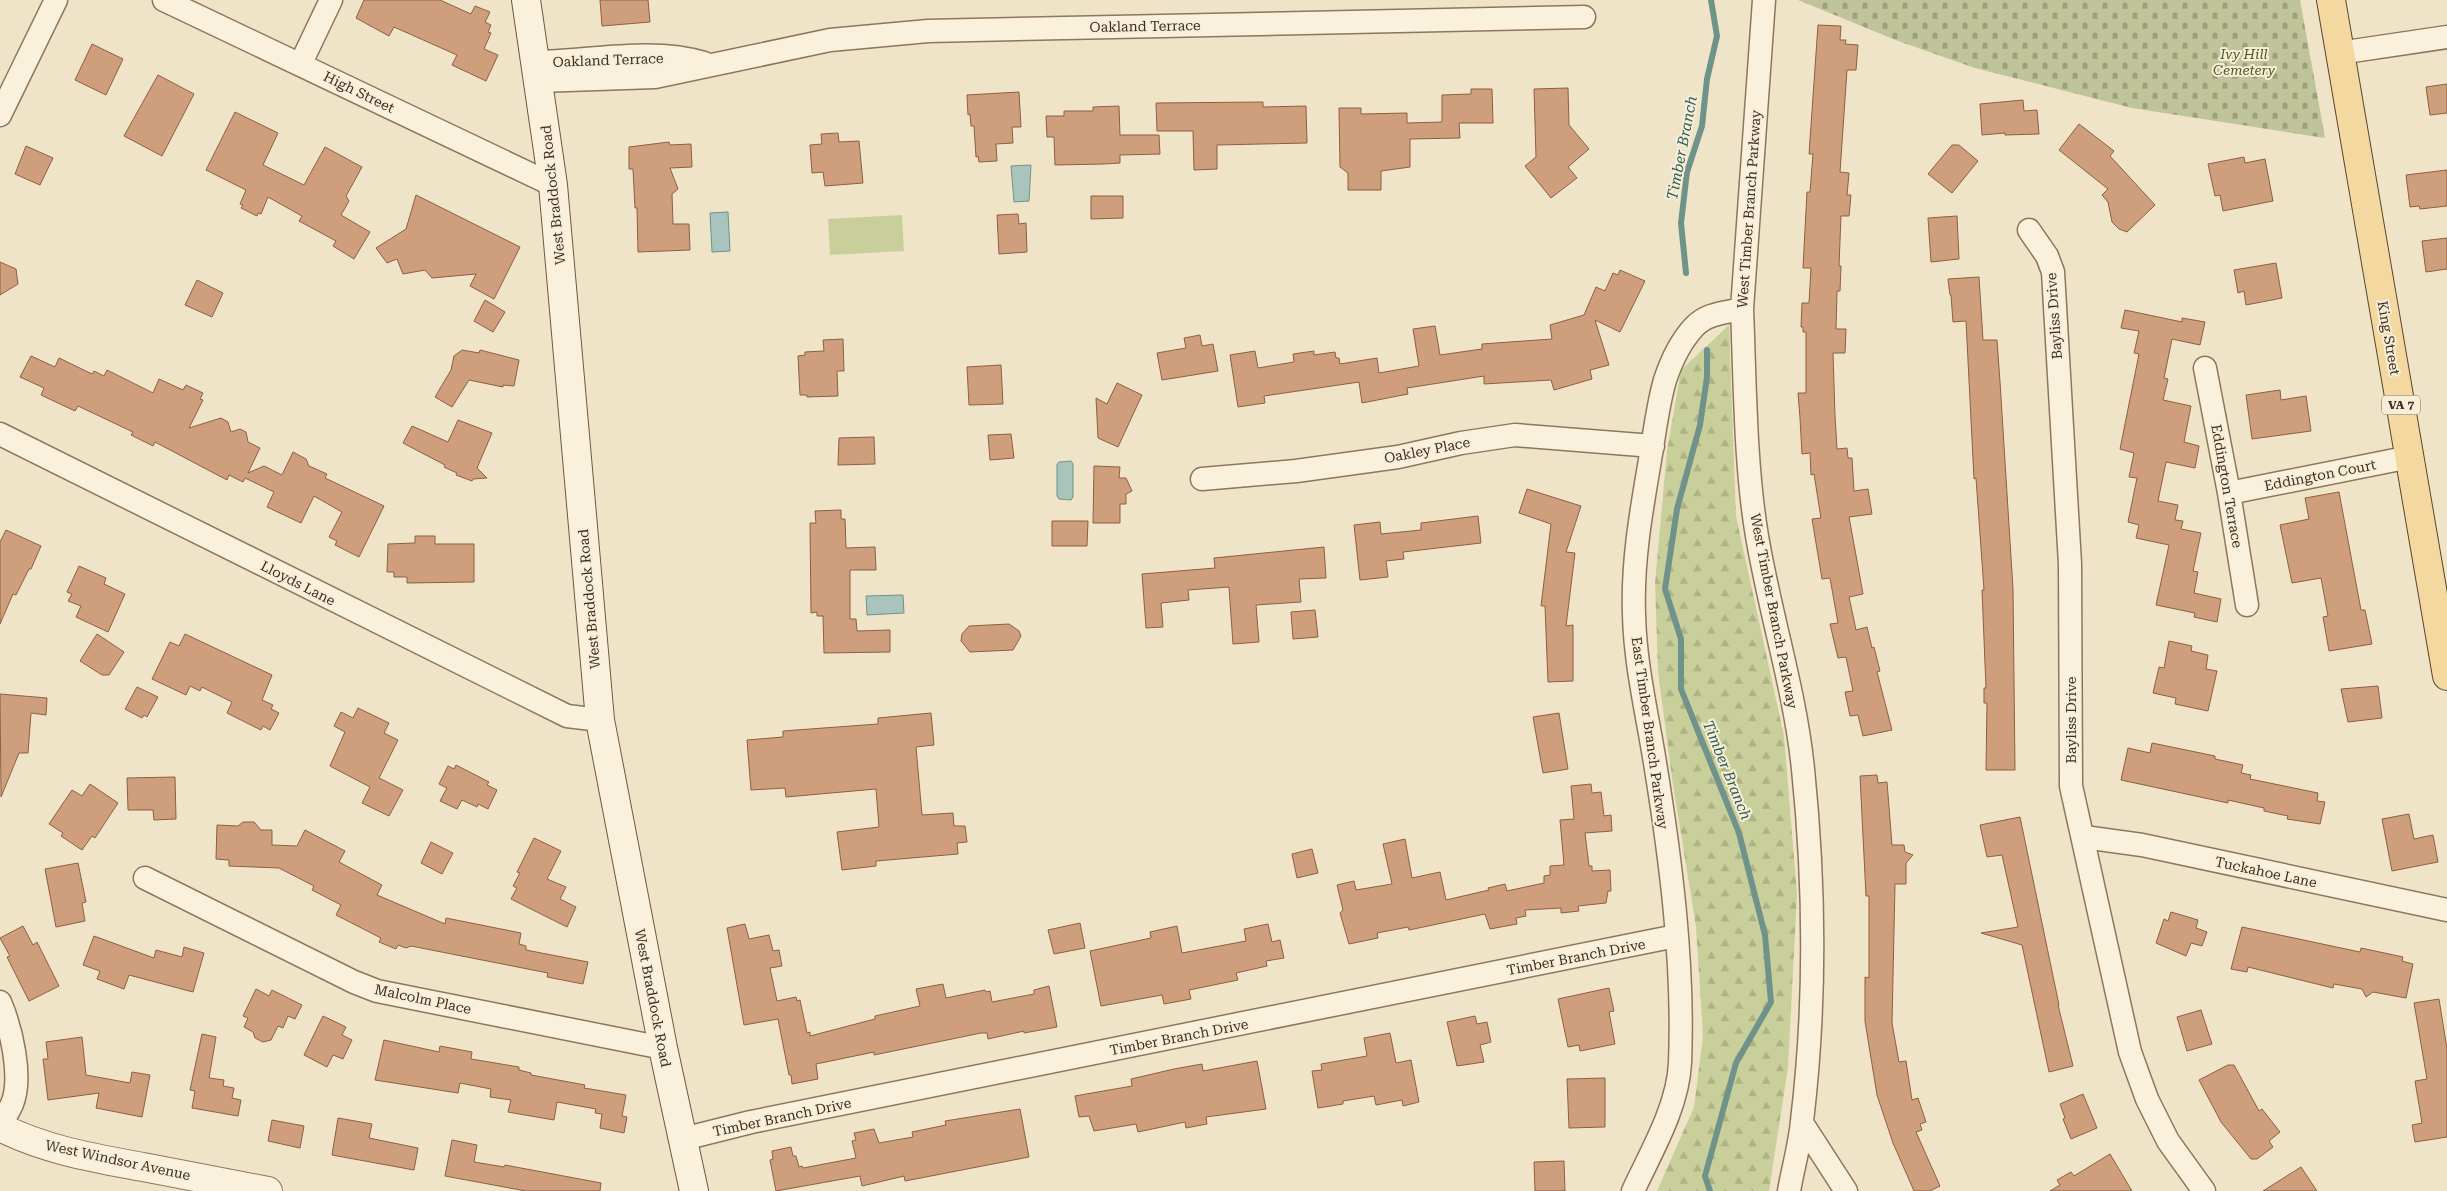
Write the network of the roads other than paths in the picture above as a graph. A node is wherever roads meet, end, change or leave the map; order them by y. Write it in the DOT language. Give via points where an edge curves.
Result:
graph roads {
  1 [pos="56,0"];
  2 [pos="164,0"];
  3 [pos="331,0"];
  4 [pos="526,0"];
  5 [pos="1764,0"];
  6 [pos="2331,0"];
  7 [pos="1584,17"];
  8 [pos="2447,37"];
  9 [pos="2340,52"];
  10 [pos="301,63"];
  11 [pos="538,71"];
  12 [pos="10,75"];
  13 [pos="0,116"];
  14 [pos="554,185"];
  15 [pos="2029,230"];
  16 [pos="1742,309"];
  17 [pos="2205,368"];
  18 [pos="0,434"];
  19 [pos="1653,446"];
  20 [pos="2410,457"];
  21 [pos="1202,479"];
  22 [pos="2229,493"];
  23 [pos="2247,605"];
  24 [pos="2447,676"];
  25 [pos="600,720"];
  26 [pos="2084,837"];
  27 [pos="145,878"];
  28 [pos="2447,910"];
  29 [pos="1676,936"];
  30 [pos="0,1002"];
  31 [pos="662,1048"];
  32 [pos="1802,1123"];
  33 [pos="0,1125"];
  34 [pos="683,1138"];
  35 [pos="268,1191"];
  36 [pos="694,1191"];
  37 [pos="1634,1191"];
  38 [pos="1788,1191"];
  39 [pos="1846,1191"];
  40 [pos="2204,1191"];
  1 -- 12 [label="street"];
  2 -- 10 [label="street, High Street"];
  3 -- 10 [label="street"];
  4 -- 11 [label="main road, West Braddock Road"];
  5 -- 16 [label="street, West Timber Branch Parkway"];
  6 -- 9 [label="main road, King Street / VA 7"];
  7 -- 11 [label="street, Oakland Terrace" via="928,31 830,40 709,64 692,59 653,56"];
  8 -- 9 [label="street"];
  9 -- 20 [label="main road, King Street / VA 7"];
  10 -- 14 [label="street, High Street"];
  11 -- 14 [label="main road, West Braddock Road"];
  12 -- 13 [label="street"];
  14 -- 25 [label="main road, West Braddock Road"];
  15 -- 26 [label="street, Bayliss Drive" via="2047,256 2053,272 2070,564 2071,786"];
  16 -- 19 [label="street, East Timber Branch Parkway" via="1708,316 1694,327 1676,354 1665,381"];
  16 -- 32 [label="street, West Timber Branch Parkway" via="1756,534 1794,706 1803,768 1813,933 1810,1030"];
  17 -- 22 [label="street, Eddington Terrace"];
  18 -- 25 [label="street, Lloyds Lane" via="568,716"];
  19 -- 21 [label="street, Oakley Place" via="1515,435 1398,457 1296,471"];
  19 -- 29 [label="street, East Timber Branch Parkway" via="1636,548 1634,612 1637,658 1660,795"];
  20 -- 22 [label="street, Eddington Court"];
  20 -- 24 [label="main road, King Street / VA 7"];
  22 -- 23 [label="street, Eddington Terrace"];
  25 -- 31 [label="main road, West Braddock Road"];
  26 -- 28 [label="street, Tuckahoe Lane" via="2142,845"];
  26 -- 40 [label="street, Bayliss Drive" via="2130,1052 2147,1099 2168,1141"];
  27 -- 31 [label="street, Malcolm Place" via="377,991"];
  29 -- 34 [label="street, Timber Branch Drive"];
  29 -- 37 [label="street, East Timber Branch Parkway" via="1680,990 1679,1075 1664,1124"];
  30 -- 33 [label="street" via="14,1047 16,1083 12,1104"];
  31 -- 34 [label="main road, West Braddock Road"];
  32 -- 38 [label="street, West Timber Branch Parkway"];
  32 -- 39 [label="street"];
  33 -- 35 [label="main road, West Windsor Avenue" via="20,1137 73,1153"];
  34 -- 36 [label="main road, West Braddock Road"];
}
